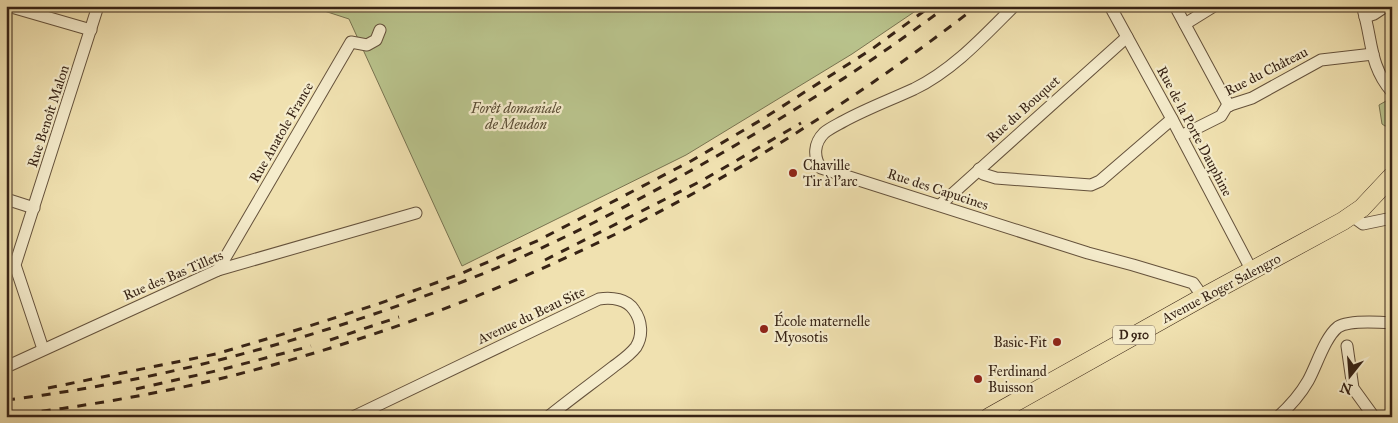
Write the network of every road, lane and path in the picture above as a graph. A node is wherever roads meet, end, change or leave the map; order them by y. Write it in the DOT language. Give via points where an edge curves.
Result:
graph roads {
  1 [pos="8,6"];
  2 [pos="98,6"];
  3 [pos="1014,6"];
  4 [pos="1110,6"];
  5 [pos="1175,6"];
  6 [pos="1214,6"];
  7 [pos="1386,6"];
  8 [pos="1364,11"];
  9 [pos="1184,24"];
  10 [pos="91,30"];
  11 [pos="380,30"];
  12 [pos="1127,36"];
  13 [pos="1373,54"];
  14 [pos="1392,92"];
  15 [pos="1229,106"];
  16 [pos="1172,119"];
  17 [pos="1181,136"];
  18 [pos="979,169"];
  19 [pos="1392,176"];
  20 [pos="6,199"];
  21 [pos="940,205"];
  22 [pos="34,208"];
  23 [pos="416,213"];
  24 [pos="1352,216"];
  25 [pos="1392,218"];
  26 [pos="218,270"];
  27 [pos="1252,270"];
  28 [pos="1203,297"];
  29 [pos="1392,324"];
  30 [pos="1347,346"];
  31 [pos="43,349"];
  32 [pos="6,367"];
  33 [pos="353,417"];
  34 [pos="548,417"];
  35 [pos="989,417"];
  36 [pos="1278,417"];
  37 [pos="1374,417"];
  1 -- 10 [label="street"];
  2 -- 10 [label="street, Rue Benoît Malon"];
  3 -- 21 [label="street, Rue des Capucines" via="940,73 914,89 832,127 818,141 815,154 821,168"];
  4 -- 12 [label="street, Rue de la Porte Dauphine"];
  5 -- 9 [label="street"];
  6 -- 9 [label="street"];
  7 -- 8 [label="street" via="1374,14"];
  8 -- 13 [label="street"];
  9 -- 15 [label="street"];
  10 -- 22 [label="street, Rue Benoît Malon"];
  11 -- 26 [label="street, Rue Anatole France" via="376,40 367,45 351,42"];
  12 -- 16 [label="street, Rue de la Porte Dauphine"];
  12 -- 18 [label="street, Rue du Bouquet"];
  13 -- 14 [label="street" via="1379,75"];
  13 -- 15 [label="street, Rue du Château" via="1321,60 1252,98"];
  15 -- 17 [label="street, Rue du Château" via="1221,116"];
  16 -- 17 [label="street, Rue de la Porte Dauphine"];
  16 -- 18 [label="street" via="1100,181 1091,185 996,178 983,174"];
  17 -- 27 [label="street, Rue de la Porte Dauphine"];
  18 -- 21 [label="street, Rue du Bouquet"];
  19 -- 24 [label="main road, Avenue Roger Salengro / D 910"];
  20 -- 22 [label="street"];
  21 -- 28 [label="street, Rue des Capucines" via="1193,283"];
  22 -- 31 [label="street, Rue Benoît Malon" via="15,265"];
  23 -- 26 [label="street, Rue des Bas Tillets"];
  24 -- 25 [label="street" via="1363,224"];
  24 -- 27 [label="main road, Avenue Roger Salengro / D 910"];
  26 -- 31 [label="street, Rue des Bas Tillets"];
  27 -- 28 [label="main road, Avenue Roger Salengro / D 910"];
  28 -- 35 [label="main road, Avenue Roger Salengro / D 910"];
  29 -- 36 [label="street" via="1358,323 1339,327 1307,383"];
  30 -- 37 [label="street" via="1354,388"];
  31 -- 32 [label="street, Rue des Bas Tillets"];
  33 -- 34 [label="street, Avenue du Beau Site" via="599,299 627,303 634,309 641,327 637,346"];
}
